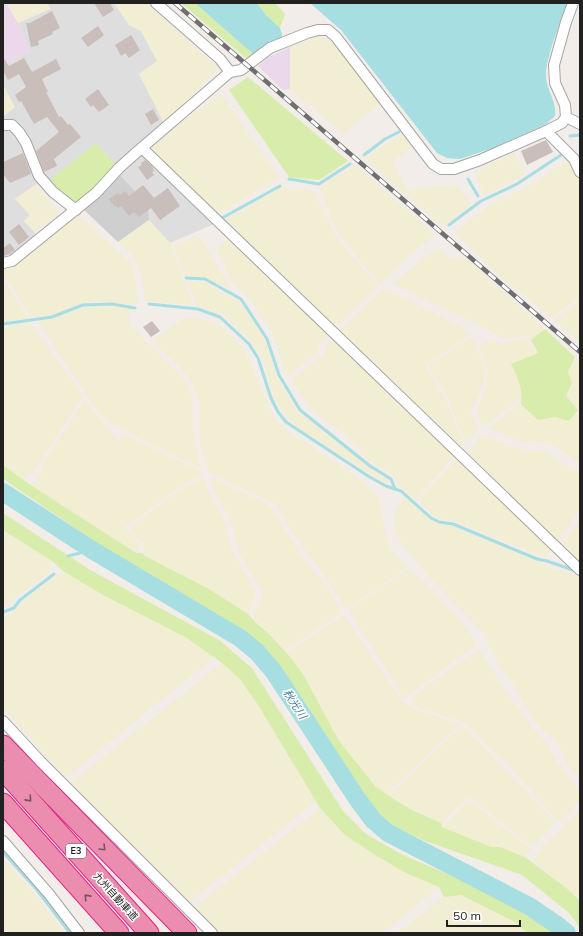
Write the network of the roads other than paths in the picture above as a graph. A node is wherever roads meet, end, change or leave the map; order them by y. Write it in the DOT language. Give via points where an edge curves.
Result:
graph roads {
  1 [pos="156,3"];
  2 [pos="573,3"];
  3 [pos="230,72"];
  4 [pos="566,117"];
  5 [pos="3,124"];
  6 [pos="580,124"];
  7 [pos="546,131"];
  8 [pos="142,148"];
  9 [pos="580,172"];
  10 [pos="76,210"];
  11 [pos="3,263"];
  12 [pos="580,570"];
  13 [pos="3,721"];
  14 [pos="3,745"];
  15 [pos="3,770"];
  16 [pos="3,803"];
  17 [pos="3,841"];
  18 [pos="149,894"];
  19 [pos="116,931"];
  20 [pos="79,933"];
  21 [pos="149,933"];
  22 [pos="186,933"];
  23 [pos="190,933"];
  24 [pos="212,933"];
  1 -- 3 [label="street" via="220,59"];
  2 -- 4 [label="street" via="554,65 555,83 565,105"];
  3 -- 7 [label="street" via="241,70 270,48 307,33 328,30 336,36 433,164 441,169 454,169 480,160"];
  3 -- 8 [label="street"];
  4 -- 6 [label="street"];
  4 -- 7 [label="street" via="562,123"];
  5 -- 10 [label="street" via="12,125 19,132 39,176 53,192"];
  7 -- 9 [label="street" via="574,159"];
  8 -- 10 [label="street"];
  8 -- 12 [label="street"];
  10 -- 11 [label="street" via="12,261"];
  13 -- 24 [label="street"];
  14 -- 18 [label="highway, one-way"];
  15 -- 21 [label="highway, 九州自動車道 / E3, one-way"];
  19 -- 16 [label="highway, E3, one-way"];
  17 -- 20 [label="street"];
  18 -- 22 [label="highway"];
  18 -- 23 [label="highway"];
}
